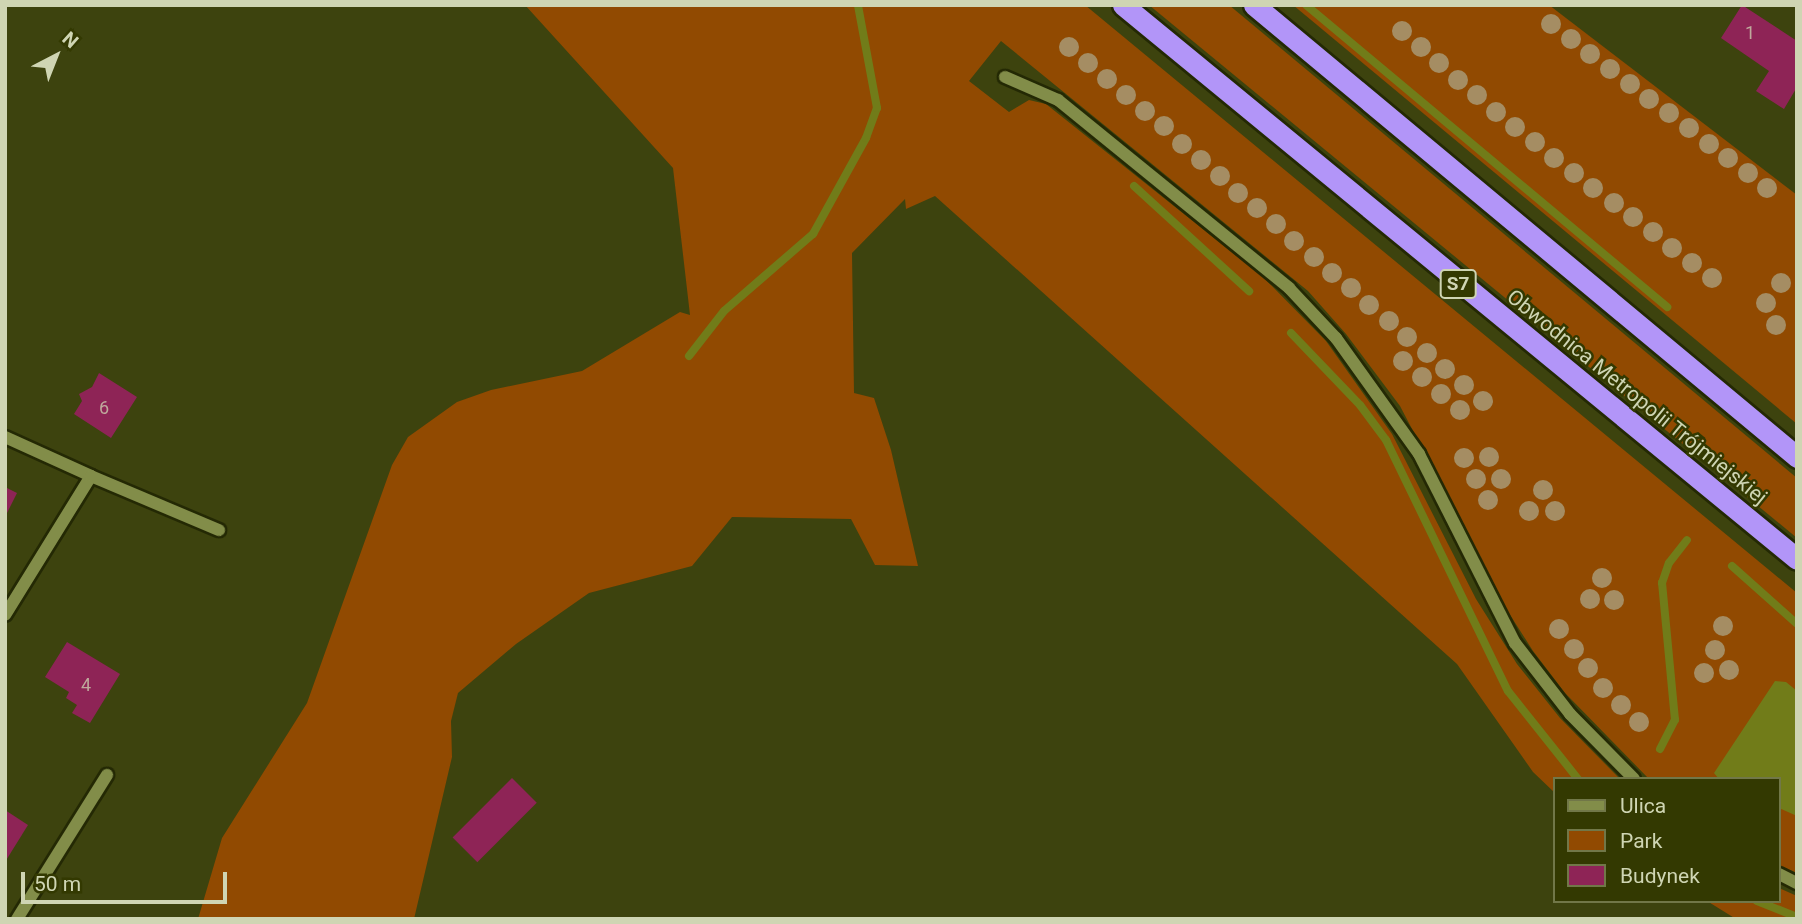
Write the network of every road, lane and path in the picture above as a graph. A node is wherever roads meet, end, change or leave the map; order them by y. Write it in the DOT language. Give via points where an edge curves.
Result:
graph roads {
  1 [pos="1123,5"];
  2 [pos="1254,5"];
  3 [pos="1005,77"];
  4 [pos="5,437"];
  5 [pos="1797,457"];
  6 [pos="91,477"];
  7 [pos="219,530"];
  8 [pos="1797,559"];
  9 [pos="5,615"];
  10 [pos="107,775"];
  11 [pos="1632,777"];
  12 [pos="1781,875"];
  13 [pos="1797,883"];
  14 [pos="17,919"];
  1 -- 8 [label="highway, Obwodnica Metropolii Trójmiejskiej / S7"];
  2 -- 5 [label="highway"];
  3 -- 11 [label="street" via="1058,100 1290,288 1336,338 1419,454 1515,643 1570,714"];
  4 -- 6 [label="street"];
  6 -- 7 [label="street"];
  6 -- 9 [label="street"];
  10 -- 14 [label="street"];
  12 -- 13 [label="street"];
}
